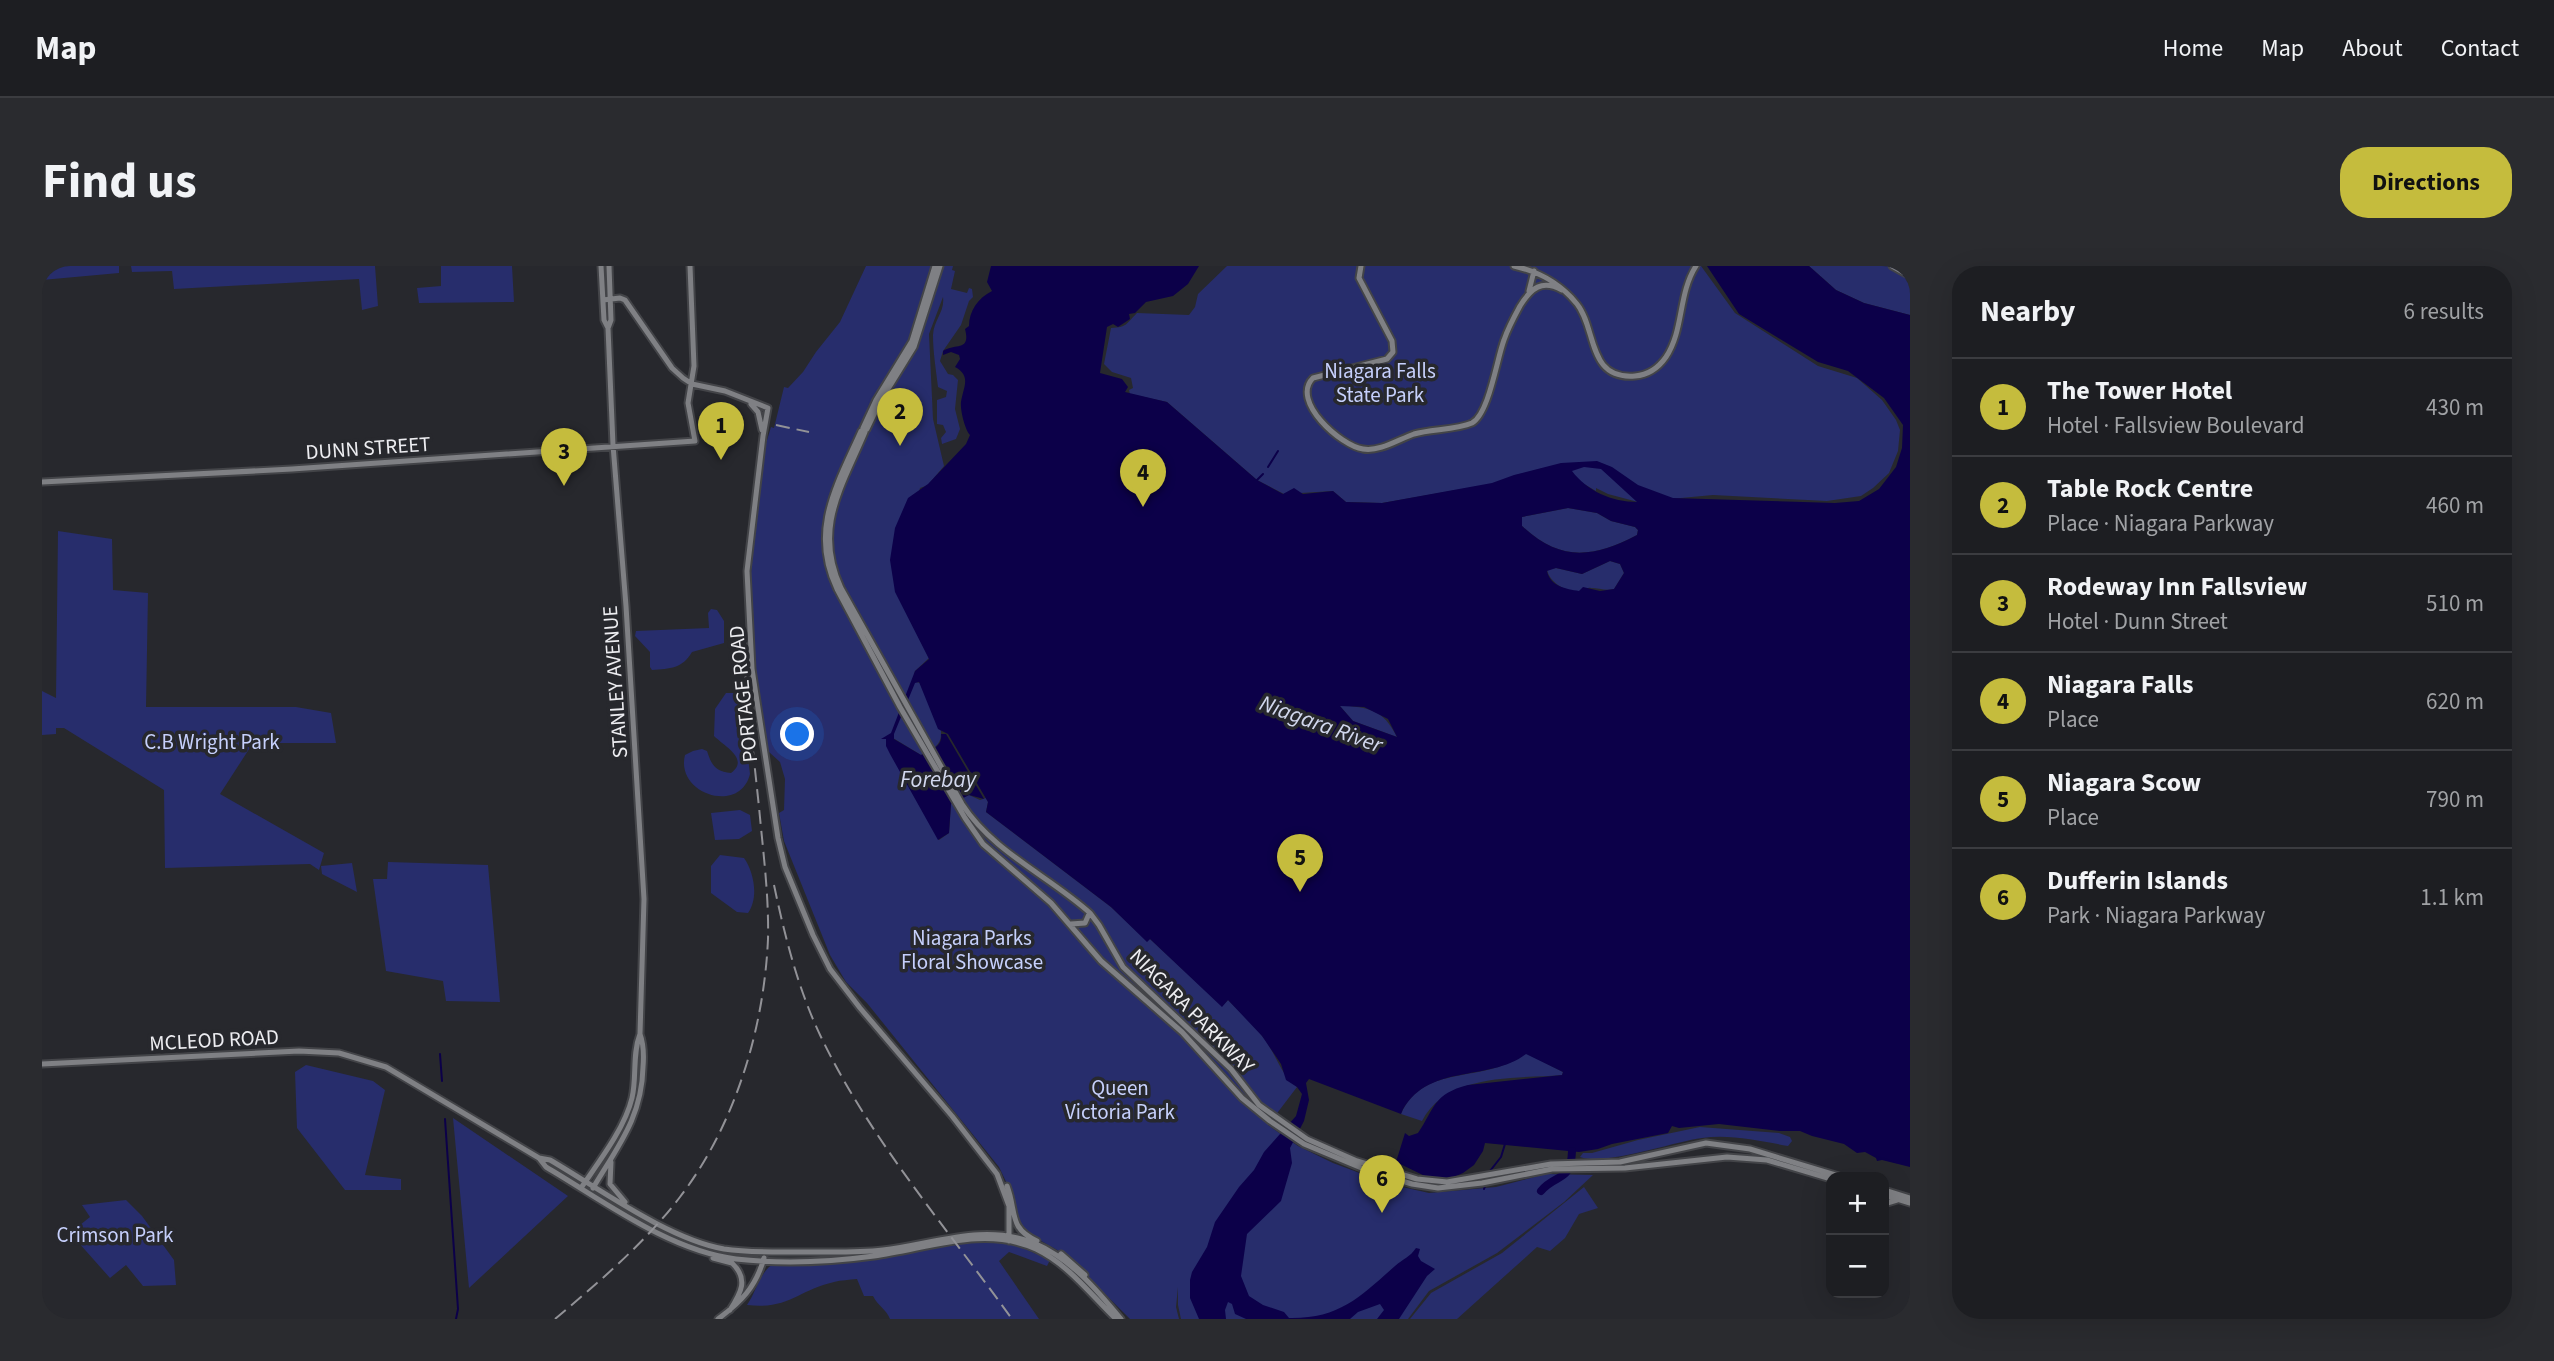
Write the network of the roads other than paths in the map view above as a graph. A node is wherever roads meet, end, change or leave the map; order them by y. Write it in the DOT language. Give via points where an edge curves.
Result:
graph roads {
  1 [pos="596,266"];
  2 [pos="601,266"];
  3 [pos="609,266"];
  4 [pos="690,266"];
  5 [pos="934,266"];
  6 [pos="940,266"];
  7 [pos="1361,266"];
  8 [pos="1514,266"];
  9 [pos="1892,266"];
  10 [pos="1695,267"];
  11 [pos="1534,271"];
  12 [pos="602,274"];
  13 [pos="1910,276"];
  14 [pos="1562,290"];
  15 [pos="1528,294"];
  16 [pos="607,299"];
  17 [pos="692,383"];
  18 [pos="749,401"];
  19 [pos="864,430"];
  20 [pos="763,436"];
  21 [pos="613,445"];
  22 [pos="42,482"];
  23 [pos="958,802"];
  24 [pos="1088,911"];
  25 [pos="1068,922"];
  26 [pos="640,1034"];
  27 [pos="42,1064"];
  28 [pos="1285,1128"];
  29 [pos="976,1145"];
  30 [pos="613,1156"];
  31 [pos="540,1158"];
  32 [pos="1578,1166"];
  33 [pos="1826,1172"];
  34 [pos="1826,1178"];
  35 [pos="586,1181"];
  36 [pos="594,1186"];
  37 [pos="582,1188"];
  38 [pos="590,1194"];
  39 [pos="1889,1194"];
  40 [pos="1909,1200"];
  41 [pos="1889,1202"];
  42 [pos="633,1209"];
  43 [pos="662,1236"];
  44 [pos="1009,1238"];
  45 [pos="764,1252"];
  46 [pos="764,1260"];
  47 [pos="1099,1293"];
  48 [pos="730,1310"];
  49 [pos="718,1319"];
  50 [pos="1116,1319"];
  51 [pos="1121,1319"];
  1 -- 12 [label="main road"];
  2 -- 12 [label="main road, STANLEY AVENUE"];
  3 -- 16 [label="main road, STANLEY AVENUE"];
  4 -- 17 [label="main road"];
  5 -- 19 [label="main road, NIAGARA PARKWAY" via="910,345"];
  6 -- 19 [label="main road, NIAGARA PARKWAY" via="914,347"];
  7 -- 15 [label="main road" via="1359,278 1392,341 1393,352 1387,359 1313,379 1305,394 1324,424 1364,450 1478,419 1504,339"];
  8 -- 11 [label="main road"];
  9 -- 13 [label="main road"];
  10 -- 14 [label="main road" via="1685,288 1674,340 1660,364 1641,375 1621,375 1606,367 1597,356 1582,311"];
  11 -- 14 [label="main road"];
  11 -- 15 [label="main road"];
  12 -- 16 [label="main road, STANLEY AVENUE"];
  14 -- 15 [label="main road" via="1542,285"];
  16 -- 17 [label="main road" via="625,300 672,368"];
  16 -- 21 [label="main road, STANLEY AVENUE" via="604,320"];
  17 -- 18 [label="main road"];
  17 -- 21 [label="main road, DUNN STREET" via="688,403 695,441"];
  18 -- 20 [label="main road" via="758,412"];
  18 -- 20 [label="main road, PORTAGE ROAD" via="768,408"];
  19 -- 23 [label="main road, NIAGARA PARKWAY" via="828,508 826,557 834,584"];
  20 -- 29 [label="main road, PORTAGE ROAD" via="748,559 752,657 785,867 830,969"];
  21 -- 22 [label="main road, DUNN STREET"];
  21 -- 26 [label="main road, STANLEY AVENUE" via="644,899"];
  23 -- 24 [label="main road, NIAGARA PARKWAY" via="1016,858"];
  23 -- 25 [label="main road, NIAGARA PARKWAY" via="989,850"];
  24 -- 25 [label="main road" via="1085,923"];
  24 -- 28 [label="main road, NIAGARA PARKWAY" via="1123,967 1231,1069 1259,1105"];
  25 -- 28 [label="main road, NIAGARA PARKWAY" via="1101,961 1168,1019 1242,1098"];
  26 -- 30 [label="main road, STANLEY AVENUE" via="644,1044 640,1102"];
  26 -- 35 [label="main road, STANLEY AVENUE" via="629,1107"];
  27 -- 31 [label="main road, MCLEOD ROAD" via="321,1051 356,1057 386,1067"];
  28 -- 32 [label="main road, NIAGARA PARKWAY" via="1340,1154 1417,1179 1482,1180"];
  29 -- 44 [label="main road, PORTAGE ROAD" via="1004,1189"];
  29 -- 47 [label="main road" via="1004,1180 1017,1227 1069,1260"];
  30 -- 36 [label="main road, STANLEY AVENUE"];
  30 -- 42 [label="main road" via="610,1184"];
  31 -- 35 [label="main road"];
  31 -- 37 [label="main road" via="545,1167"];
  32 -- 33 [label="main road, NIAGARA PARKWAY" via="1716,1144 1750,1149"];
  32 -- 34 [label="main road" via="1625,1168 1734,1157 1767,1160"];
  35 -- 36 [label="main road"];
  35 -- 37 [label="main road, STANLEY AVENUE"];
  36 -- 38 [label="main road, STANLEY AVENUE"];
  36 -- 42 [label="main road"];
  37 -- 38 [label="main road"];
  38 -- 43 [label="main road"];
  39 -- 40 [label="main road"];
  40 -- 41 [label="main road"];
  42 -- 45 [label="main road" via="702,1243"];
  43 -- 46 [label="main road" via="712,1254"];
  43 -- 48 [label="main road" via="738,1269 743,1286"];
  44 -- 45 [label="main road" via="967,1235 867,1251"];
  44 -- 46 [label="main road" via="851,1258"];
  44 -- 47 [label="main road" via="1058,1256"];
  44 -- 50 [label="main road" via="1057,1262"];
  45 -- 46 [label="main road"];
  46 -- 48 [label="main road" via="745,1297"];
  47 -- 51 [label="main road"];
  48 -- 49 [label="main road"];
}
